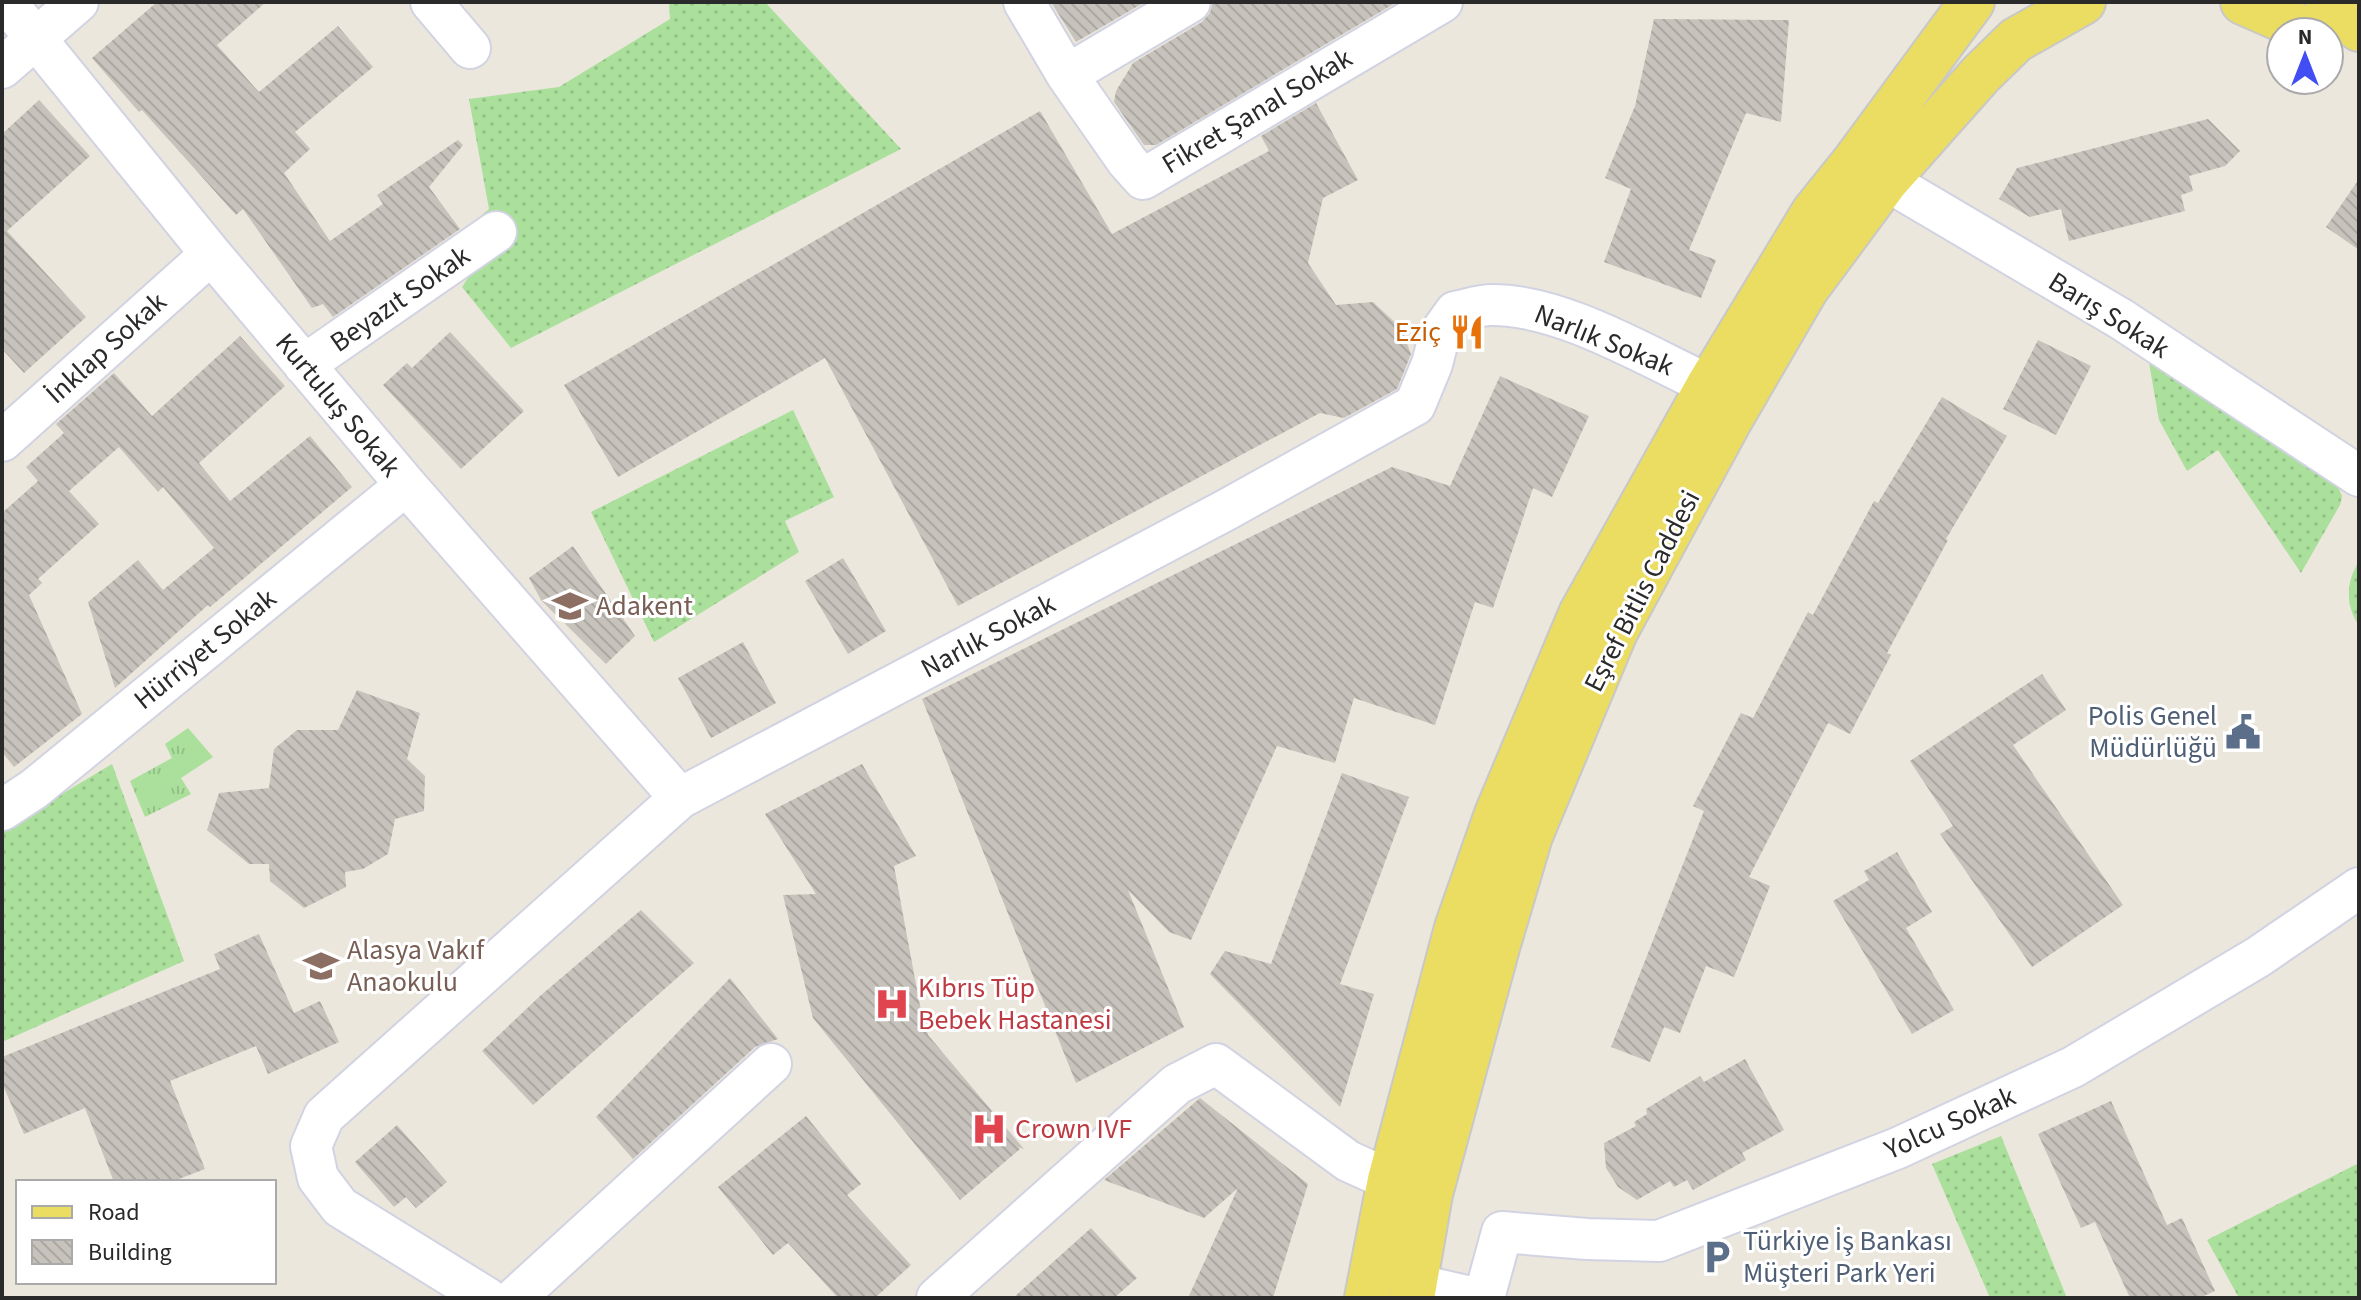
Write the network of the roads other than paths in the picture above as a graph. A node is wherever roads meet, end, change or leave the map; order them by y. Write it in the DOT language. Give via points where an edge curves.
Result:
graph roads {
  1 [pos="6,2"];
  2 [pos="78,2"];
  3 [pos="431,2"];
  4 [pos="1024,2"];
  5 [pos="1190,2"];
  6 [pos="1442,2"];
  7 [pos="1972,2"];
  8 [pos="2083,2"];
  9 [pos="2243,2"];
  10 [pos="2328,2"];
  11 [pos="2275,16"];
  12 [pos="2359,29"];
  13 [pos="37,38"];
  14 [pos="470,48"];
  15 [pos="2,68"];
  16 [pos="1067,75"];
  17 [pos="1870,171"];
  18 [pos="496,232"];
  19 [pos="211,254"];
  20 [pos="304,365"];
  21 [pos="1709,385"];
  22 [pos="2,441"];
  23 [pos="2359,476"];
  24 [pos="406,485"];
  25 [pos="680,798"];
  26 [pos="2,810"];
  27 [pos="2359,888"];
  28 [pos="771,1064"];
  29 [pos="1410,1187"];
  30 [pos="1413,1291"];
  31 [pos="487,1298"];
  32 [pos="515,1298"];
  33 [pos="937,1298"];
  34 [pos="1367,1298"];
  35 [pos="1475,1298"];
  36 [pos="1484,1298"];
  1 -- 13 [label="street, Kurtuluş Sokak"];
  2 -- 13 [label="street"];
  3 -- 14 [label="street"];
  4 -- 16 [label="street, Fikret Şanal Sokak"];
  5 -- 16 [label="street"];
  6 -- 16 [label="street, Fikret Şanal Sokak" via="1143,179"];
  7 -- 17 [label="main road, Eşref Bitlis Caddesi"];
  8 -- 17 [label="main road, Eşref Bitlis Caddesi" via="2016,40"];
  9 -- 11 [label="main road"];
  10 -- 12 [label="main road"];
  13 -- 15 [label="street"];
  13 -- 19 [label="street, Kurtuluş Sokak"];
  17 -- 21 [label="main road, Eşref Bitlis Caddesi" via="1814,212"];
  17 -- 23 [label="street, Barış Sokak" via="2121,319"];
  17 -- 29 [label="main road, Eşref Bitlis Caddesi" via="1615,632 1530,836 1498,944"];
  18 -- 20 [label="street, Beyazıt Sokak"];
  19 -- 20 [label="street, Kurtuluş Sokak"];
  19 -- 22 [label="street, İnklap Sokak"];
  20 -- 24 [label="street, Kurtuluş Sokak"];
  21 -- 25 [label="street, Narlık Sokak" via="1577,323 1528,308 1489,305 1455,312 1440,333 1415,405"];
  21 -- 29 [label="main road, Eşref Bitlis Caddesi" via="1581,614 1497,814 1457,928"];
  24 -- 25 [label="street, Kurtuluş Sokak"];
  24 -- 26 [label="street, Hürriyet Sokak"];
  25 -- 31 [label="street, Narlık Sokak" via="324,1116 311,1146 318,1178 340,1207"];
  27 -- 36 [label="street, Yolcu Sokak" via="2258,957 2073,1067 1898,1148 1659,1241 1502,1232"];
  28 -- 32 [label="street"];
  29 -- 30 [label="main road, Eşref Bitlis Caddesi"];
  29 -- 33 [label="street" via="1348,1161 1216,1064 1177,1084"];
  29 -- 34 [label="main road, Eşref Bitlis Caddesi"];
  30 -- 35 [label="street"];
}
